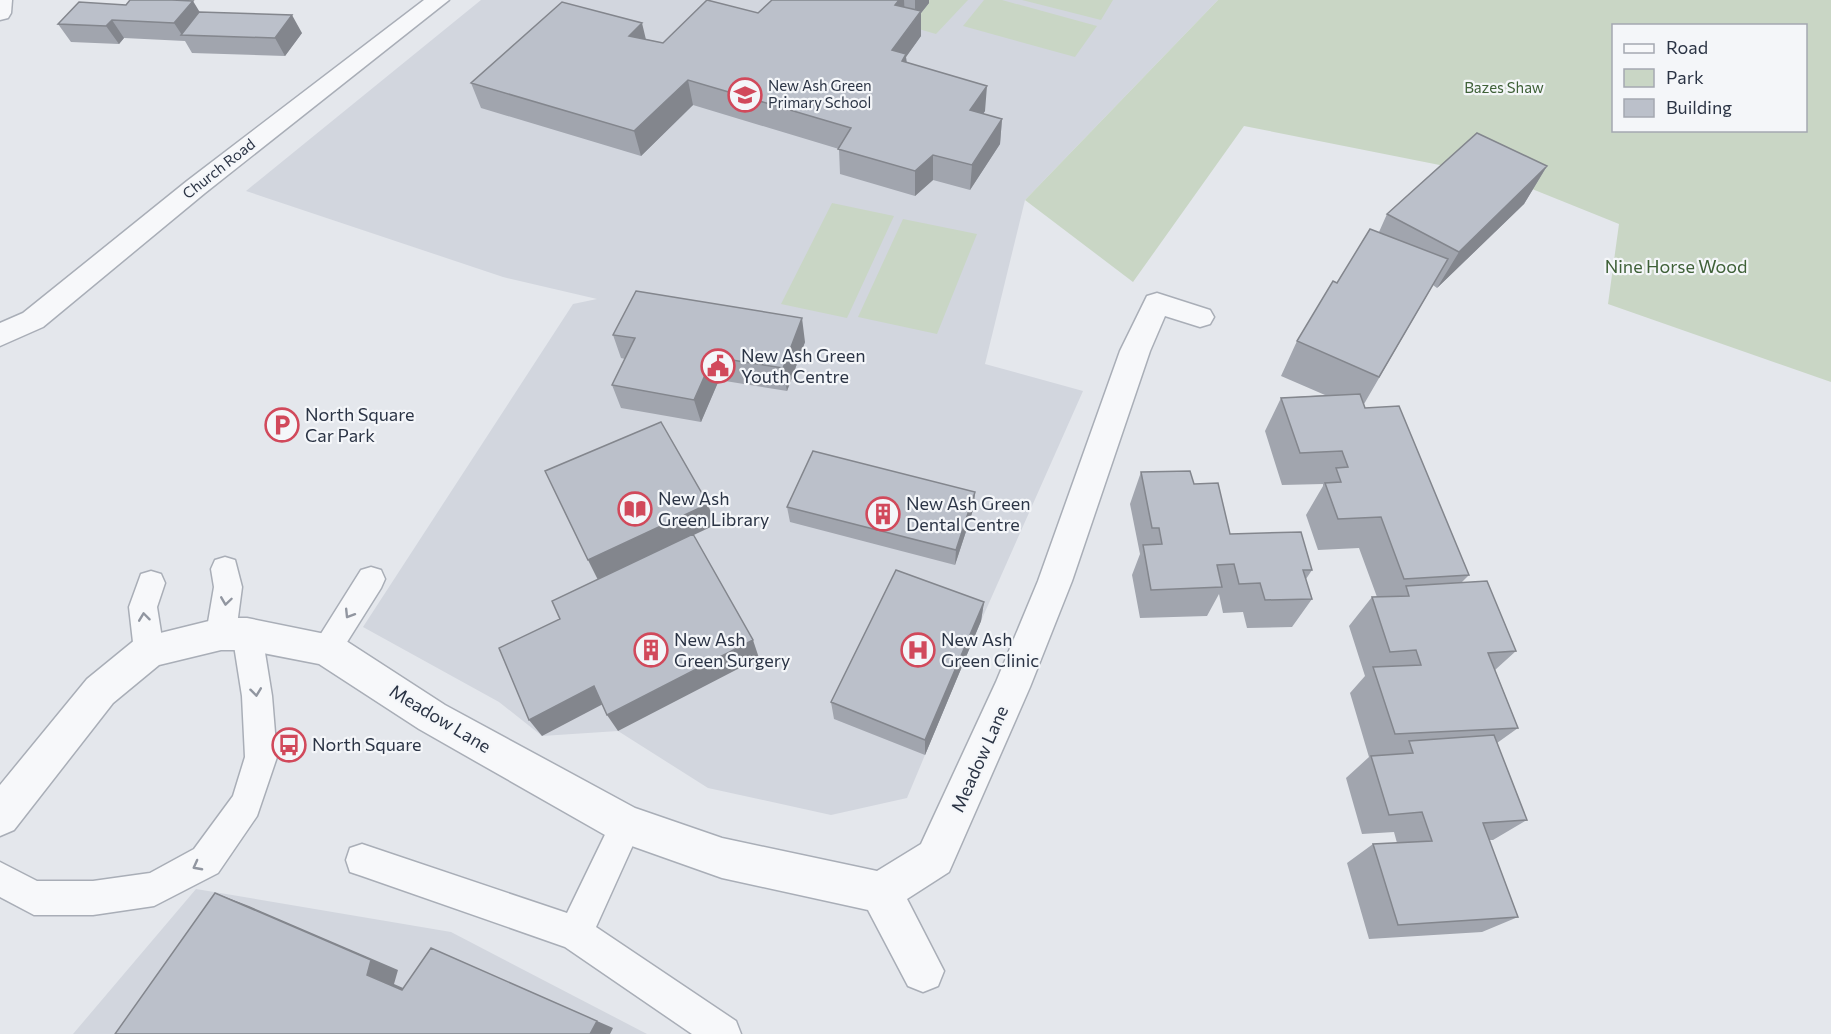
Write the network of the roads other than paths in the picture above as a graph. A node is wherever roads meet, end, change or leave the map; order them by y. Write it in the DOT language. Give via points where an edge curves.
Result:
graph roads {
  1 [pos="1,0"];
  2 [pos="438,0"];
  3 [pos="0,13"];
  4 [pos="1200,317"];
  5 [pos="0,335"];
  6 [pos="225,569"];
  7 [pos="371,579"];
  8 [pos="151,583"];
  9 [pos="234,634"];
  10 [pos="327,649"];
  11 [pos="149,651"];
  12 [pos="0,816"];
  13 [pos="626,825"];
  14 [pos="362,860"];
  15 [pos="0,879"];
  16 [pos="881,892"];
  17 [pos="575,933"];
  18 [pos="923,971"];
  19 [pos="723,1034"];
  1 -- 3 [label="street"];
  2 -- 5 [label="street, Church Road" via="196,187 33,320"];
  4 -- 16 [label="street, Meadow Lane" via="1157,303 1135,351 1055,581 1024,691 935,858"];
  6 -- 9 [label="lane, one-way"];
  7 -- 10 [label="lane, one-way"];
  11 -- 8 [label="lane, one-way" via="143,607"];
  9 -- 10 [label="street, Meadow Lane"];
  9 -- 11 [label="street"];
  9 -- 15 [label="lane, one-way" via="257,696 261,757 246,805 206,861 154,889 93,898 34,898"];
  10 -- 13 [label="street, Meadow Lane" via="432,717"];
  11 -- 12 [label="street" via="100,692"];
  13 -- 16 [label="street, Meadow Lane" via="722,858"];
  13 -- 17 [label="lane"];
  14 -- 17 [label="lane"];
  16 -- 18 [label="street"];
  17 -- 19 [label="lane"];
}
